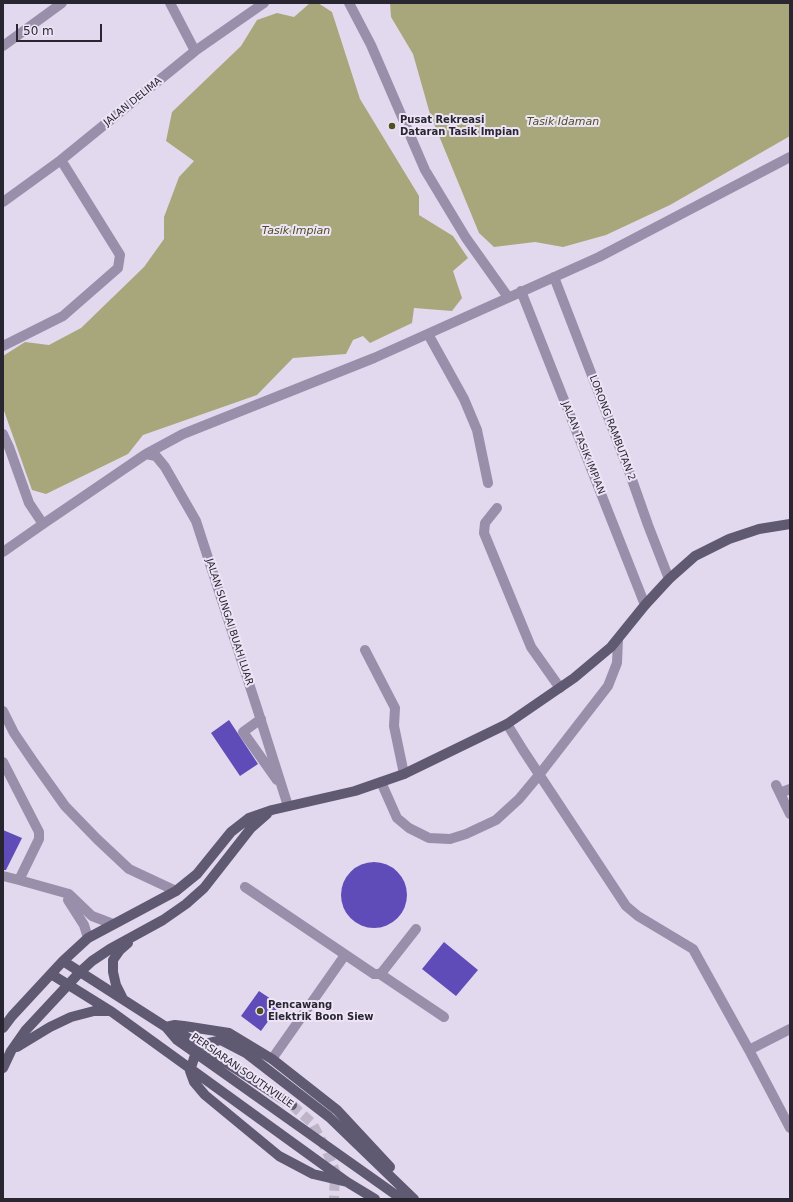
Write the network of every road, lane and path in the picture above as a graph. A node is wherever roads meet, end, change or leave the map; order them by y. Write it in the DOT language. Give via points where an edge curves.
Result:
graph roads {
  1 [pos="62,3"];
  2 [pos="170,3"];
  3 [pos="264,3"];
  4 [pos="349,3"];
  5 [pos="3,46"];
  6 [pos="195,51"];
  7 [pos="61,160"];
  8 [pos="789,160"];
  9 [pos="3,202"];
  10 [pos="554,277"];
  11 [pos="521,292"];
  12 [pos="508,297"];
  13 [pos="428,334"];
  14 [pos="3,346"];
  15 [pos="3,434"];
  16 [pos="146,454"];
  17 [pos="488,483"];
  18 [pos="497,508"];
  19 [pos="43,524"];
  20 [pos="790,524"];
  21 [pos="3,552"];
  22 [pos="669,579"];
  23 [pos="645,605"];
  24 [pos="618,639"];
  25 [pos="365,650"];
  26 [pos="560,688"];
  27 [pos="3,711"];
  28 [pos="261,718"];
  29 [pos="507,724"];
  30 [pos="3,762"];
  31 [pos="6,770"];
  32 [pos="404,774"];
  33 [pos="539,775"];
  34 [pos="381,782"];
  35 [pos="283,788"];
  36 [pos="790,789"];
  37 [pos="288,806"];
  38 [pos="272,810"];
  39 [pos="790,814"];
  40 [pos="3,876"];
  41 [pos="19,880"];
  42 [pos="245,887"];
  43 [pos="176,891"];
  44 [pos="63,892"];
  45 [pos="113,924"];
  46 [pos="416,929"];
  47 [pos="137,934"];
  48 [pos="88,938"];
  49 [pos="345,955"];
  50 [pos="63,961"];
  51 [pos="80,972"];
  52 [pos="51,974"];
  53 [pos="380,974"];
  54 [pos="68,985"];
  55 [pos="123,998"];
  56 [pos="112,1012"];
  57 [pos="444,1017"];
  58 [pos="166,1027"];
  59 [pos="3,1028"];
  60 [pos="790,1029"];
  61 [pos="749,1050"];
  62 [pos="11,1051"];
  63 [pos="272,1059"];
  64 [pos="3,1068"];
  65 [pos="292,1105"];
  66 [pos="790,1128"];
  67 [pos="347,1182"];
  68 [pos="375,1199"];
  69 [pos="407,1199"];
  70 [pos="415,1199"];
  1 -- 5 [label="street"];
  2 -- 6 [label="street"];
  3 -- 6 [label="street, JALAN DELIMA"];
  4 -- 12 [label="street" via="371,45 425,170 466,238"];
  6 -- 7 [label="street, JALAN DELIMA"];
  7 -- 9 [label="street, JALAN DELIMA"];
  7 -- 14 [label="street" via="120,255 118,268 63,316"];
  8 -- 10 [label="street" via="599,257"];
  10 -- 11 [label="street"];
  10 -- 22 [label="street, LORONG RAMBUTAN 2"];
  11 -- 12 [label="street"];
  11 -- 23 [label="street, JALAN TASIK IMPIAN"];
  12 -- 13 [label="street"];
  13 -- 16 [label="street" via="183,434"];
  13 -- 17 [label="street" via="464,399 477,430"];
  15 -- 19 [label="street" via="29,503"];
  16 -- 19 [label="street"];
  16 -- 28 [label="street, JALAN SUNGAI BUAH LUAR" via="156,456 165,467 196,520"];
  18 -- 26 [label="street" via="485,524 484,533 532,647"];
  19 -- 21 [label="street"];
  20 -- 22 [label="main road" via="758,529 729,539 695,556"];
  22 -- 23 [label="main road"];
  23 -- 24 [label="main road"];
  24 -- 26 [label="main road" via="612,647"];
  24 -- 33 [label="street" via="617,663 608,686"];
  25 -- 32 [label="street" via="395,708 394,726"];
  26 -- 29 [label="main road"];
  27 -- 43 [label="street" via="14,733 61,800 97,839 129,869"];
  28 -- 35 [label="street, JALAN SUNGAI BUAH LUAR"];
  28 -- 35 [label="street" via="243,732"];
  29 -- 32 [label="main road"];
  29 -- 33 [label="street"];
  30 -- 31 [label="street"];
  31 -- 41 [label="street" via="39,832 39,839"];
  32 -- 34 [label="main road"];
  33 -- 34 [label="street" via="519,799 496,820 450,839 429,838 409,828 397,818"];
  33 -- 61 [label="street" via="626,906 693,949"];
  34 -- 37 [label="main road" via="355,791"];
  35 -- 37 [label="street, JALAN SUNGAI BUAH LUAR"];
  36 -- 39 [label="street" via="778,789"];
  37 -- 38 [label="main road"];
  38 -- 43 [label="main road" via="249,818 231,832 197,874"];
  38 -- 47 [label="main road" via="251,828 204,888 163,920"];
  40 -- 41 [label="street"];
  41 -- 44 [label="street"];
  42 -- 49 [label="street"];
  43 -- 45 [label="main road"];
  44 -- 45 [label="street" via="69,894 92,916"];
  44 -- 48 [label="street" via="84,925"];
  45 -- 48 [label="main road"];
  46 -- 53 [label="street"];
  47 -- 51 [label="main road" via="110,949"];
  47 -- 55 [label="main road" via="113,960 116,984"];
  48 -- 50 [label="main road"];
  49 -- 53 [label="street" via="371,973"];
  49 -- 63 [label="street"];
  50 -- 51 [label="main road, PERSIARAN SOUTHVILLE"];
  50 -- 52 [label="main road"];
  51 -- 54 [label="main road"];
  51 -- 55 [label="main road, PERSIARAN SOUTHVILLE"];
  52 -- 54 [label="main road"];
  52 -- 59 [label="main road"];
  53 -- 57 [label="street"];
  54 -- 56 [label="main road"];
  54 -- 62 [label="main road" via="25,1031"];
  55 -- 58 [label="main road, PERSIARAN SOUTHVILLE"];
  56 -- 62 [label="main road" via="94,1011 71,1017"];
  56 -- 67 [label="main road"];
  58 -- 63 [label="main road" via="176,1025 229,1033"];
  58 -- 65 [label="main road" via="182,1034"];
  58 -- 69 [label="main road, PERSIARAN SOUTHVILLE" via="178,1040 396,1195"];
  60 -- 61 [label="street"];
  61 -- 66 [label="street"];
  62 -- 64 [label="main road"];
  63 -- 70 [label="main road" via="337,1110 402,1181"];
  67 -- 68 [label="main road"];
  67 -- 70 [label="main road" via="313,1174 279,1156 205,1095 194,1082 190,1071 195,1055 208,1043 221,1040 246,1053 329,1117"];
}
